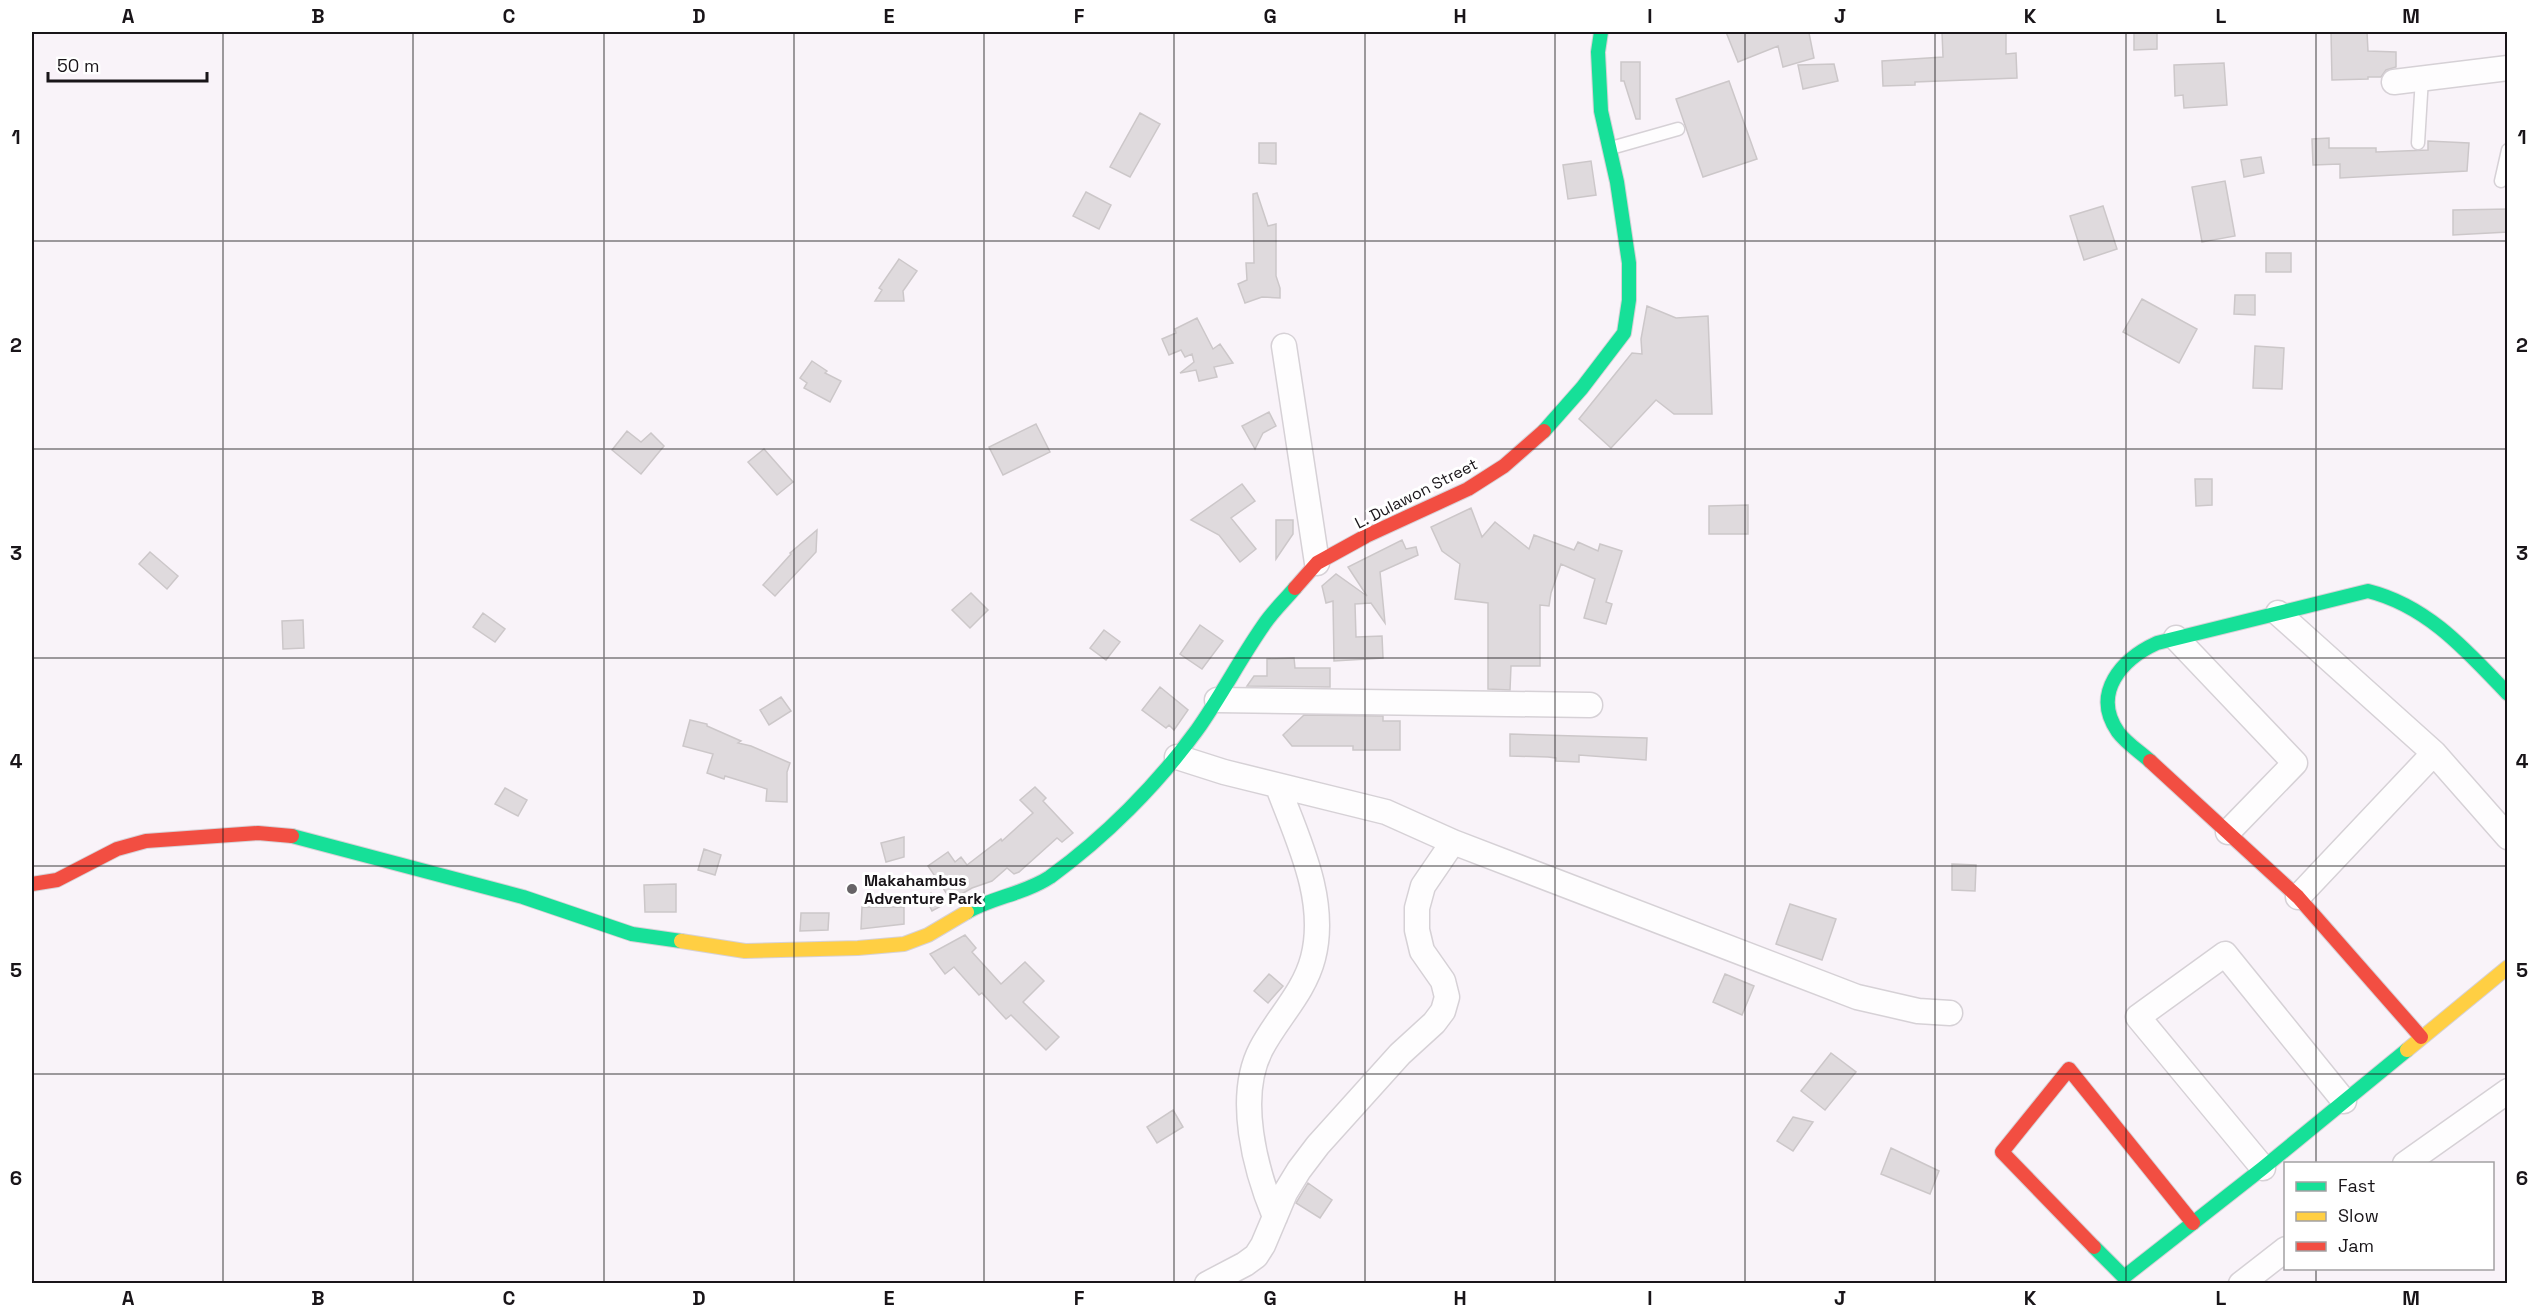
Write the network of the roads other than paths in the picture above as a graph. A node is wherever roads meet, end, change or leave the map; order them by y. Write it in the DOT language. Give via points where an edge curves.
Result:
graph roads {
  1 [pos="1602,32"];
  2 [pos="2508,68"];
  3 [pos="2422,78"];
  4 [pos="2394,82"];
  5 [pos="1678,129"];
  6 [pos="2418,143"];
  7 [pos="1610,148"];
  8 [pos="2508,150"];
  9 [pos="2501,181"];
  10 [pos="1284,346"];
  11 [pos="1317,563"];
  12 [pos="2278,613"];
  13 [pos="2176,638"];
  14 [pos="2508,694"];
  15 [pos="1217,700"];
  16 [pos="1590,705"];
  17 [pos="2434,753"];
  18 [pos="1177,757"];
  19 [pos="1278,787"];
  20 [pos="2228,832"];
  21 [pos="2508,837"];
  22 [pos="1453,843"];
  23 [pos="32,884"];
  24 [pos="2298,897"];
  25 [pos="2508,967"];
  26 [pos="1950,1013"];
  27 [pos="2421,1037"];
  28 [pos="2508,1091"];
  29 [pos="2344,1101"];
  30 [pos="2408,1162"];
  31 [pos="2264,1168"];
  32 [pos="1275,1217"];
  33 [pos="2193,1223"];
  34 [pos="2284,1251"];
  35 [pos="1207,1284"];
  36 [pos="2241,1284"];
  1 -- 7 [label="street, L. Dulawon Street" via="1598,52 1601,111"];
  2 -- 3 [label="street"];
  3 -- 4 [label="street"];
  3 -- 6 [label="lane"];
  5 -- 7 [label="lane"];
  7 -- 11 [label="street, L. Dulawon Street" via="1629,263 1624,333 1540,436 1504,466 1468,489"];
  8 -- 9 [label="lane"];
  10 -- 11 [label="street"];
  11 -- 15 [label="street, L. Dulawon Street" via="1264,624"];
  12 -- 13 [label="street"];
  12 -- 14 [label="street" via="2368,591 2387,594 2438,624"];
  12 -- 17 [label="street"];
  13 -- 20 [label="street" via="2295,763"];
  13 -- 20 [label="street" via="2139,650 2124,664 2109,692 2108,706 2118,732"];
  15 -- 16 [label="street"];
  15 -- 18 [label="street, L. Dulawon Street"];
  17 -- 21 [label="street"];
  17 -- 24 [label="street"];
  18 -- 19 [label="street"];
  18 -- 23 [label="street, L. Dulawon Street" via="1130,808 1050,877 1028,889 981,904 928,935 903,944 744,951 632,934 523,897 344,847 298,836 258,833 146,841 117,849 57,880"];
  19 -- 22 [label="street" via="1386,812"];
  19 -- 32 [label="street" via="1313,888 1317,928 1313,958 1302,986 1261,1049 1249,1096 1254,1148 1262,1185"];
  20 -- 24 [label="street"];
  22 -- 26 [label="street" via="1857,997 1918,1011"];
  22 -- 32 [label="street" via="1423,886 1417,908 1422,951 1443,981 1447,997 1443,1011 1318,1145 1294,1178"];
  24 -- 27 [label="street"];
  25 -- 27 [label="street"];
  27 -- 29 [label="street"];
  28 -- 30 [label="street"];
  29 -- 31 [label="street"];
  29 -- 31 [label="street" via="2225,954 2138,1017"];
  31 -- 33 [label="street"];
  32 -- 35 [label="street" via="1256,1256"];
  33 -- 33 [label="street" via="2124,1277 2002,1152 2069,1069"];
  34 -- 36 [label="street"];
}
